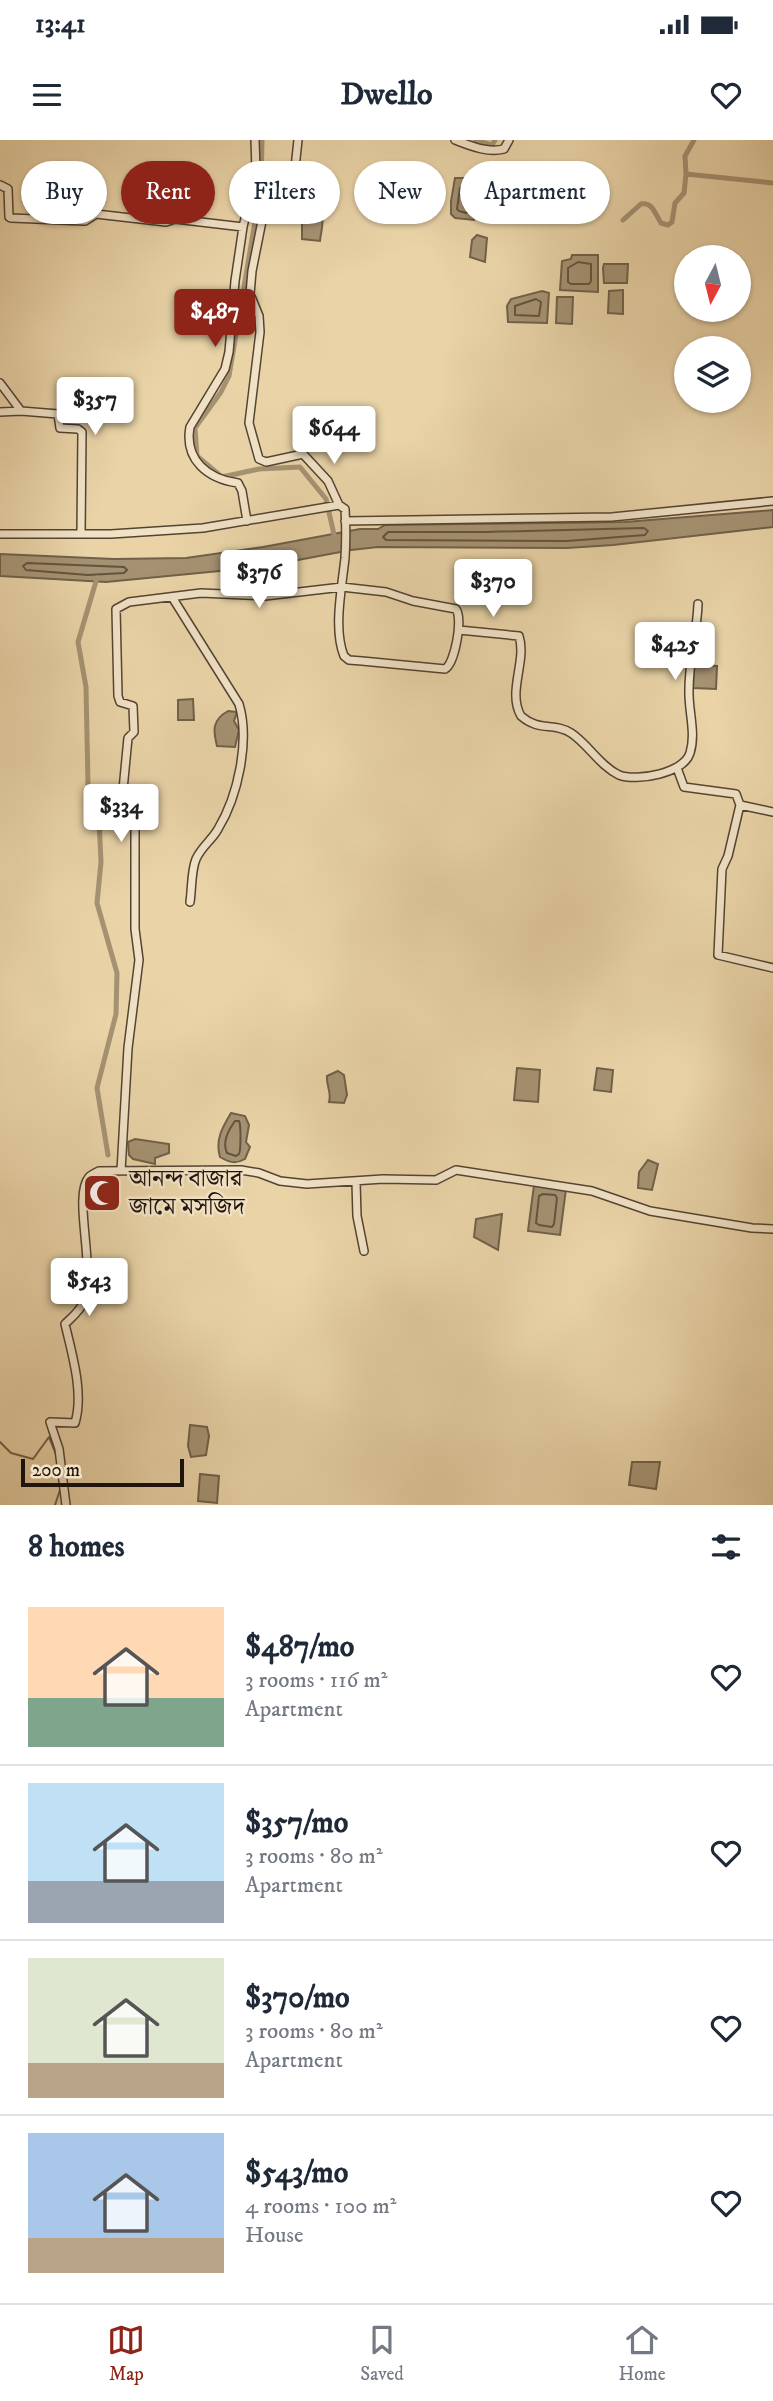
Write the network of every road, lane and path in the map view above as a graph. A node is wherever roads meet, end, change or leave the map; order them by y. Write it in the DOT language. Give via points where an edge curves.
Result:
graph roads {
  1 [pos="255,140"];
  2 [pos="298,140"];
  3 [pos="455,140"];
  4 [pos="509,140"];
  5 [pos="0,185"];
  6 [pos="243,227"];
  7 [pos="0,383"];
  8 [pos="21,411"];
  9 [pos="0,412"];
  10 [pos="773,501"];
  11 [pos="337,505"];
  12 [pos="247,521"];
  13 [pos="346,525"];
  14 [pos="0,534"];
  15 [pos="80,534"];
  16 [pos="342,587"];
  17 [pos="172,597"];
  18 [pos="698,604"];
  19 [pos="460,630"];
  20 [pos="677,768"];
  21 [pos="740,805"];
  22 [pos="773,812"];
  23 [pos="190,902"];
  24 [pos="773,968"];
  25 [pos="121,1171"];
  26 [pos="356,1182"];
  27 [pos="773,1228"];
  28 [pos="364,1251"];
  29 [pos="65,1505"];
  1 -- 6 [label="street" via="256,170"];
  2 -- 11 [label="street" via="295,168 285,193 262,221 256,244 250,293 260,332 249,422 261,460 303,454 328,481"];
  3 -- 4 [label="street" via="495,151 504,149"];
  5 -- 6 [label="street" via="8,189 11,218 85,221 96,214"];
  6 -- 12 [label="street" via="225,369 188,436 201,468 223,481 238,483"];
  7 -- 8 [label="street"];
  8 -- 9 [label="street"];
  8 -- 15 [label="street" via="59,414 60,428 82,432"];
  10 -- 13 [label="street" via="612,517"];
  11 -- 12 [label="street"];
  11 -- 13 [label="street" via="345,509"];
  12 -- 15 [label="street" via="192,529"];
  13 -- 16 [label="street"];
  14 -- 15 [label="street"];
  16 -- 17 [label="street" via="265,596 201,593"];
  16 -- 19 [label="street" via="456,609"];
  16 -- 19 [label="street" via="340,639 349,660 447,668"];
  17 -- 23 [label="street" via="241,710 237,785 218,829 196,859"];
  17 -- 25 [label="street" via="129,602 116,609 118,698 131,705 134,715 122,800 135,827 139,960"];
  18 -- 20 [label="street" via="690,654 692,743 690,754"];
  19 -- 20 [label="street" via="519,636 516,700 526,720 571,733 623,776"];
  20 -- 21 [label="street" via="684,787 736,794"];
  21 -- 22 [label="street"];
  21 -- 24 [label="street" via="722,869 718,955"];
  25 -- 26 [label="street" via="232,1169 292,1183"];
  25 -- 29 [label="street" via="99,1171 86,1184 82,1208 89,1277 83,1305 65,1324 77,1418 70,1424 50,1422"];
  26 -- 27 [label="street" via="436,1180 456,1170 592,1191 650,1211"];
  26 -- 28 [label="street"];
}
